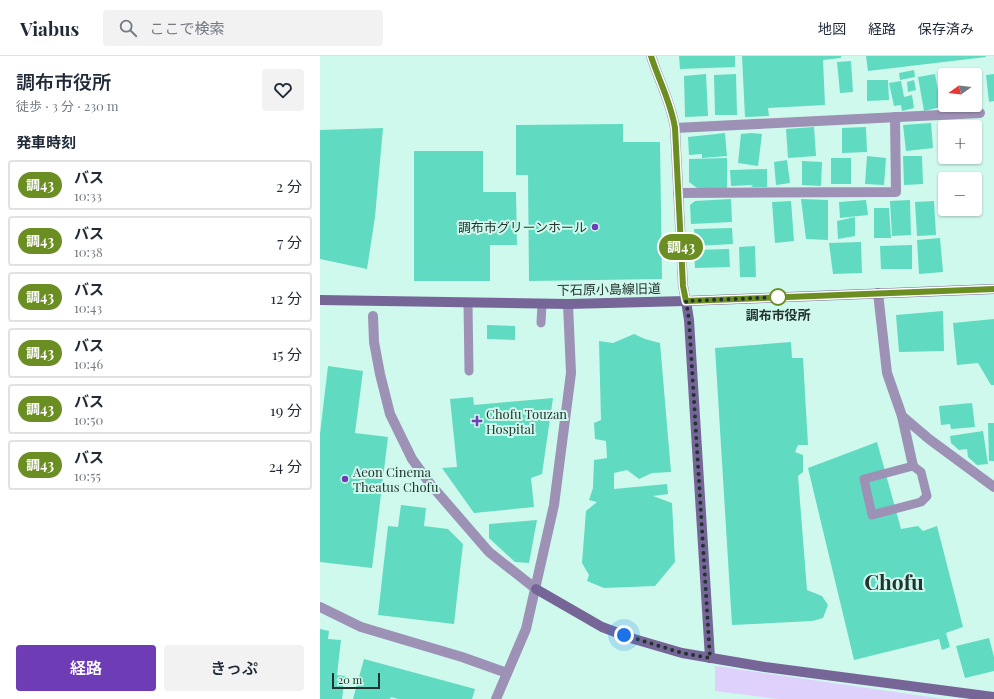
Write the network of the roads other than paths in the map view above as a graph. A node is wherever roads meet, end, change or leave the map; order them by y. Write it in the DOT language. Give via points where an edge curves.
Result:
graph roads {
  1 [pos="651,56"];
  2 [pos="980,113"];
  3 [pos="895,117"];
  4 [pos="675,128"];
  5 [pos="678,194"];
  6 [pos="994,289"];
  7 [pos="878,294"];
  8 [pos="320,300"];
  9 [pos="686,301"];
  10 [pos="468,303"];
  11 [pos="542,304"];
  12 [pos="568,304"];
  13 [pos="373,316"];
  14 [pos="541,323"];
  15 [pos="469,371"];
  16 [pos="902,416"];
  17 [pos="913,466"];
  18 [pos="994,487"];
  19 [pos="536,589"];
  20 [pos="320,607"];
  21 [pos="710,658"];
  22 [pos="507,674"];
  23 [pos="994,697"];
  24 [pos="496,699"];
  1 -- 4 [label="street" via="673,113"];
  2 -- 3 [label="street"];
  3 -- 4 [label="street"];
  3 -- 5 [label="street" via="896,192"];
  4 -- 5 [label="street"];
  5 -- 9 [label="street"];
  6 -- 7 [label="street, 下石原小島線旧道"];
  7 -- 9 [label="street, 下石原小島線旧道"];
  7 -- 16 [label="street" via="887,373"];
  8 -- 10 [label="street, 下石原小島線旧道"];
  9 -- 12 [label="street, 下石原小島線旧道"];
  9 -- 21 [label="street"];
  10 -- 11 [label="street, 下石原小島線旧道"];
  10 -- 15 [label="lane"];
  11 -- 12 [label="street, 下石原小島線旧道"];
  11 -- 14 [label="lane"];
  12 -- 19 [label="street" via="572,373 554,505"];
  13 -- 19 [label="street" via="374,342 390,414 412,459 489,552"];
  16 -- 17 [label="street"];
  16 -- 18 [label="street"];
  17 -- 17 [label="lane" via="921,472 926,496 921,502 872,515 864,479"];
  19 -- 21 [label="street" via="602,627 668,649"];
  19 -- 22 [label="street" via="526,629"];
  20 -- 22 [label="street" via="361,627 462,657"];
  21 -- 23 [label="street"];
  22 -- 24 [label="street"];
}
